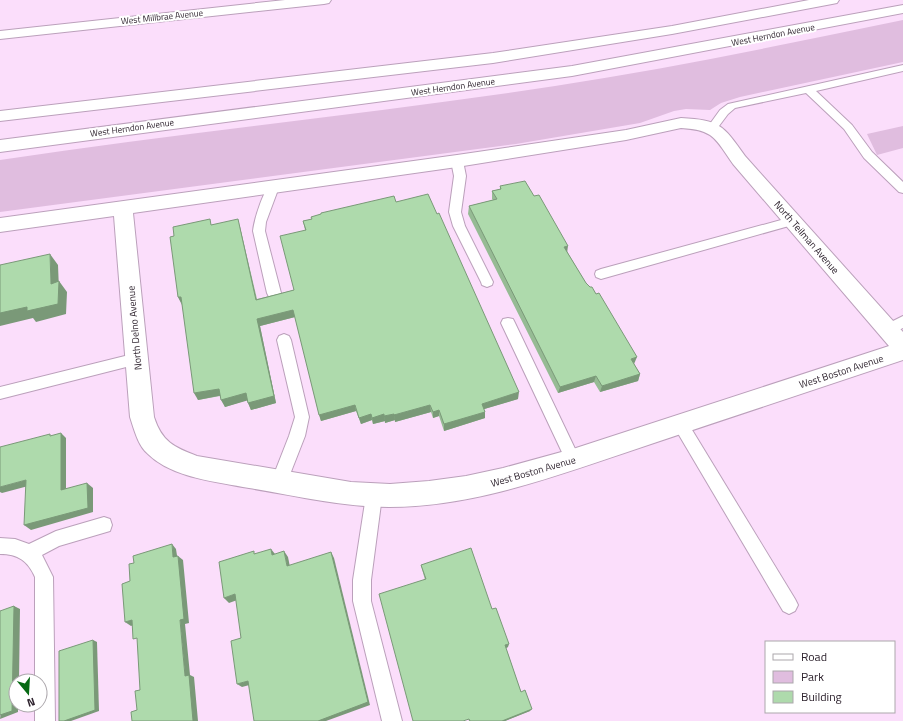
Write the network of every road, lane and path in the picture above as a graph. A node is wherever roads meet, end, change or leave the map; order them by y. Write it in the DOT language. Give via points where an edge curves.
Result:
graph roads {
  1 [pos="324,0"];
  2 [pos="832,0"];
  3 [pos="903,9"];
  4 [pos="0,34"];
  5 [pos="903,68"];
  6 [pos="808,89"];
  7 [pos="0,116"];
  8 [pos="712,128"];
  9 [pos="0,146"];
  10 [pos="457,160"];
  11 [pos="273,186"];
  12 [pos="903,188"];
  13 [pos="123,208"];
  14 [pos="792,221"];
  15 [pos="0,225"];
  16 [pos="601,274"];
  17 [pos="487,282"];
  18 [pos="274,293"];
  19 [pos="508,323"];
  20 [pos="898,327"];
  21 [pos="284,340"];
  22 [pos="903,347"];
  23 [pos="903,351"];
  24 [pos="137,359"];
  25 [pos="0,393"];
  26 [pos="681,425"];
  27 [pos="155,446"];
  28 [pos="573,460"];
  29 [pos="279,482"];
  30 [pos="374,496"];
  31 [pos="104,525"];
  32 [pos="0,546"];
  33 [pos="30,554"];
  34 [pos="789,605"];
  35 [pos="45,721"];
  36 [pos="392,721"];
  1 -- 4 [label="street, West Millbrae Avenue"];
  2 -- 7 [label="street" via="672,30 500,57"];
  3 -- 9 [label="street, West Herndon Avenue" via="572,71"];
  5 -- 6 [label="lane"];
  6 -- 8 [label="lane" via="732,106"];
  6 -- 12 [label="lane" via="848,127 868,155"];
  8 -- 10 [label="street" via="681,123 626,135"];
  8 -- 14 [label="street, North Teilman Avenue" via="721,134 739,160"];
  10 -- 11 [label="street"];
  10 -- 17 [label="lane" via="460,176 455,212 459,226"];
  11 -- 13 [label="street"];
  11 -- 18 [label="lane" via="259,231"];
  13 -- 15 [label="street"];
  13 -- 24 [label="street, North Delno Avenue"];
  14 -- 16 [label="lane"];
  14 -- 20 [label="street, North Teilman Avenue"];
  19 -- 28 [label="lane"];
  20 -- 22 [label="street, North Teilman Avenue"];
  21 -- 29 [label="lane" via="302,417"];
  23 -- 26 [label="street, West Boston Avenue"];
  24 -- 25 [label="lane"];
  24 -- 27 [label="street, North Delno Avenue" via="142,417"];
  26 -- 28 [label="street, West Boston Avenue"];
  26 -- 34 [label="lane"];
  27 -- 29 [label="street, West Boston Avenue" via="171,457 197,466"];
  28 -- 30 [label="street, West Boston Avenue" via="507,480 461,490"];
  29 -- 30 [label="street, West Boston Avenue"];
  30 -- 36 [label="lane" via="362,580 362,601"];
  31 -- 33 [label="lane" via="49,541"];
  32 -- 33 [label="lane" via="19,548"];
  33 -- 35 [label="lane" via="39,564 45,588"];
}
